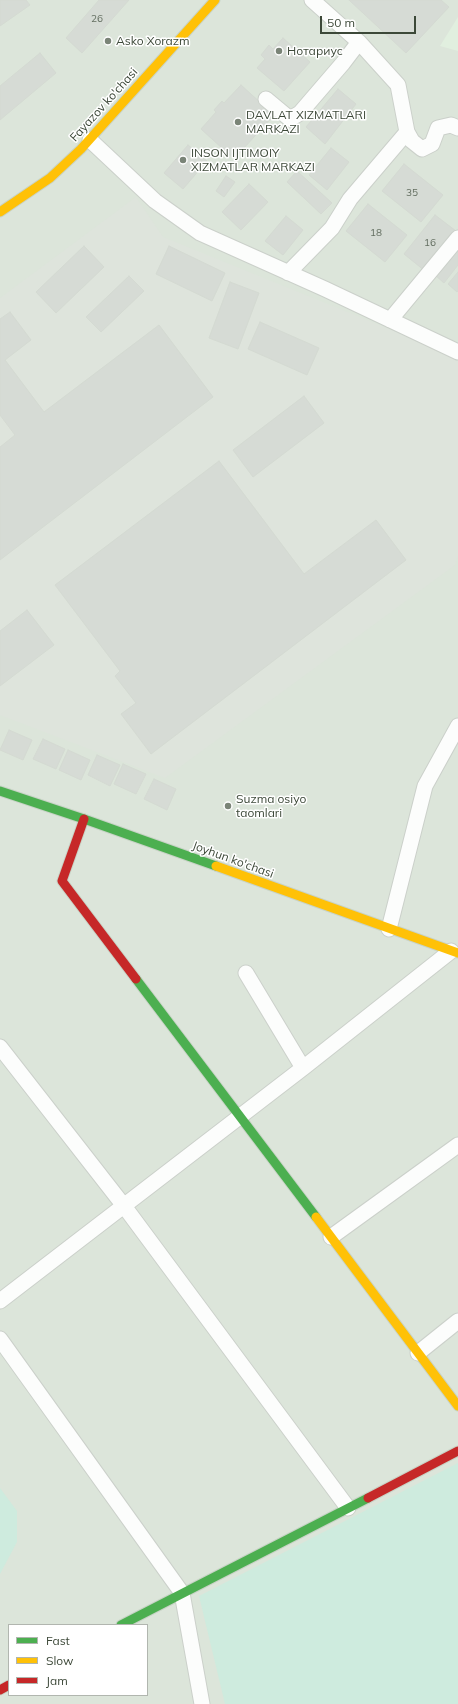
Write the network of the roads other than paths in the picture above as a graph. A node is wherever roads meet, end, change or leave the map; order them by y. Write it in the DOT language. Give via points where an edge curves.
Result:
graph roads {
  1 [pos="215,0"];
  2 [pos="312,0"];
  3 [pos="359,42"];
  4 [pos="266,99"];
  5 [pos="458,128"];
  6 [pos="407,132"];
  7 [pos="90,140"];
  8 [pos="0,212"];
  9 [pos="458,238"];
  10 [pos="288,273"];
  11 [pos="390,320"];
  12 [pos="458,352"];
  13 [pos="458,726"];
  14 [pos="0,791"];
  15 [pos="84,819"];
  16 [pos="389,929"];
  17 [pos="454,952"];
  18 [pos="246,973"];
  19 [pos="0,1047"];
  20 [pos="303,1068"];
  21 [pos="240,1116"];
  22 [pos="458,1145"];
  23 [pos="124,1206"];
  24 [pos="330,1237"];
  25 [pos="0,1301"];
  26 [pos="458,1321"];
  27 [pos="0,1339"];
  28 [pos="418,1353"];
  29 [pos="458,1406"];
  30 [pos="458,1451"];
  31 [pos="348,1508"];
  32 [pos="182,1593"];
  33 [pos="123,1624"];
  34 [pos="202,1704"];
  1 -- 7 [label="street, Fayazov ko'chasi"];
  2 -- 3 [label="street"];
  3 -- 4 [label="street" via="300,113 290,119"];
  3 -- 6 [label="street" via="398,85"];
  5 -- 6 [label="street" via="451,125 438,128 432,144 422,148 412,141"];
  6 -- 10 [label="street" via="350,199 332,228"];
  7 -- 8 [label="street, Fayazov ko'chasi" via="50,178"];
  7 -- 10 [label="street" via="155,201 200,233"];
  9 -- 11 [label="street"];
  10 -- 11 [label="street"];
  11 -- 12 [label="street"];
  13 -- 16 [label="street" via="425,786"];
  14 -- 15 [label="street, Joyhun ko'chasi"];
  15 -- 16 [label="street, Joyhun ko'chasi"];
  15 -- 21 [label="street" via="62,881"];
  16 -- 17 [label="street, Joyhun ko'chasi"];
  17 -- 20 [label="street"];
  18 -- 20 [label="street"];
  19 -- 23 [label="street"];
  20 -- 21 [label="street"];
  21 -- 23 [label="street"];
  21 -- 24 [label="street"];
  22 -- 24 [label="street"];
  23 -- 25 [label="street"];
  23 -- 31 [label="street"];
  24 -- 28 [label="street"];
  26 -- 28 [label="street"];
  27 -- 32 [label="street"];
  28 -- 29 [label="street"];
  30 -- 31 [label="street"];
  31 -- 32 [label="street"];
  32 -- 33 [label="street"];
  32 -- 34 [label="street"];
}
